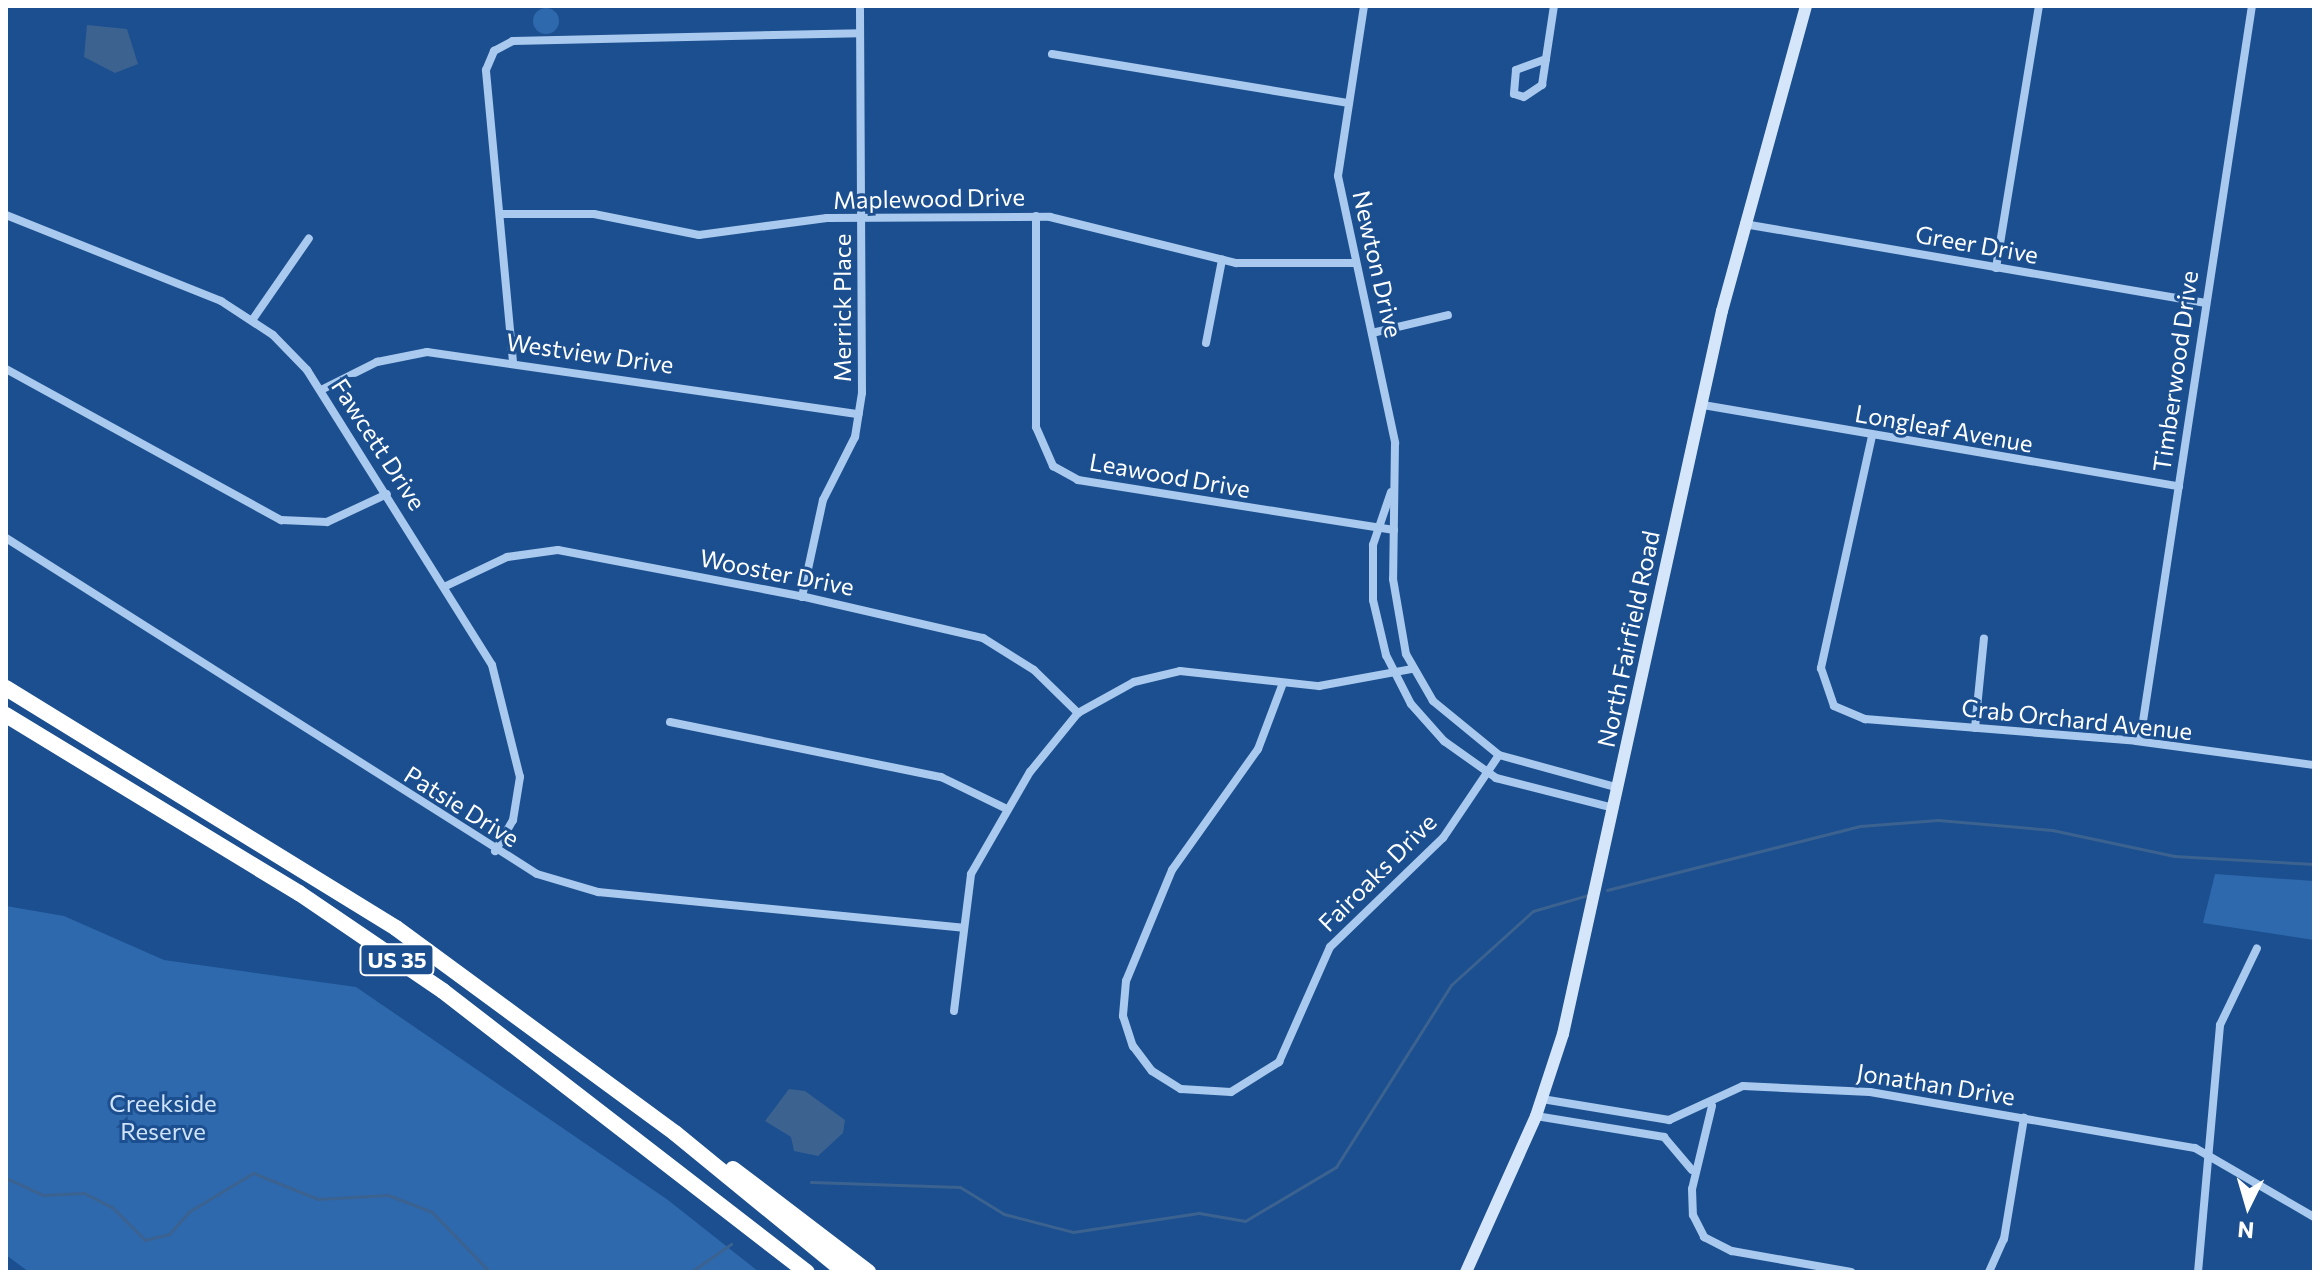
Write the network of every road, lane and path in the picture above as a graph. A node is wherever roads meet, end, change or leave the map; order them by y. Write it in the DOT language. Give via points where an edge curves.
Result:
graph roads {
  1 [pos="1364,6"];
  2 [pos="1554,6"];
  3 [pos="1806,6"];
  4 [pos="2039,6"];
  5 [pos="2252,6"];
  6 [pos="860,9"];
  7 [pos="860,33"];
  8 [pos="1052,54"];
  9 [pos="1546,59"];
  10 [pos="1349,103"];
  11 [pos="500,214"];
  12 [pos="6,215"];
  13 [pos="1036,216"];
  14 [pos="862,217"];
  15 [pos="1744,224"];
  16 [pos="309,238"];
  17 [pos="1222,260"];
  18 [pos="1355,263"];
  19 [pos="1996,268"];
  20 [pos="2204,303"];
  21 [pos="1448,315"];
  22 [pos="253,319"];
  23 [pos="1372,333"];
  24 [pos="1206,343"];
  25 [pos="513,362"];
  26 [pos="6,369"];
  27 [pos="321,390"];
  28 [pos="1703,405"];
  29 [pos="859,414"];
  30 [pos="1872,436"];
  31 [pos="1394,484"];
  32 [pos="2179,486"];
  33 [pos="387,494"];
  34 [pos="1379,529"];
  35 [pos="1394,530"];
  36 [pos="6,538"];
  37 [pos="446,586"];
  38 [pos="802,597"];
  39 [pos="1984,638"];
  40 [pos="1412,669"];
  41 [pos="1393,673"];
  42 [pos="1283,683"];
  43 [pos="6,688"];
  44 [pos="1078,713"];
  45 [pos="6,715"];
  46 [pos="670,722"];
  47 [pos="1975,728"];
  48 [pos="2140,741"];
  49 [pos="1499,755"];
  50 [pos="2314,765"];
  51 [pos="1487,773"];
  52 [pos="1619,788"];
  53 [pos="1615,808"];
  54 [pos="1007,809"];
  55 [pos="495,851"];
  56 [pos="963,928"];
  57 [pos="2257,948"];
  58 [pos="954,1011"];
  59 [pos="1542,1099"];
  60 [pos="1715,1103"];
  61 [pos="1536,1116"];
  62 [pos="2024,1118"];
  63 [pos="675,1133"];
  64 [pos="2213,1153"];
  65 [pos="1693,1179"];
  66 [pos="2314,1217"];
  67 [pos="765,1237"];
  68 [pos="799,1272"];
  69 [pos="807,1272"];
  70 [pos="845,1272"];
  71 [pos="868,1272"];
  72 [pos="1466,1272"];
  73 [pos="1851,1272"];
  74 [pos="1989,1272"];
  75 [pos="2198,1272"];
  1 -- 10 [label="street, Newton Drive"];
  2 -- 9 [label="street"];
  3 -- 15 [label="main road, North Fairfield Road"];
  4 -- 19 [label="street"];
  5 -- 20 [label="street, Timberwood Drive"];
  6 -- 7 [label="street, Merrick Place"];
  7 -- 11 [label="street" via="513,41 494,51 486,70"];
  7 -- 14 [label="street, Merrick Place"];
  8 -- 10 [label="street"];
  9 -- 9 [label="street" via="1536,94 1514,94 1516,70"];
  10 -- 18 [label="street, Newton Drive" via="1338,176"];
  11 -- 14 [label="street, Maplewood Drive" via="594,214 699,235"];
  11 -- 25 [label="street"];
  12 -- 22 [label="street, Fawcett Drive"];
  13 -- 14 [label="street, Maplewood Drive"];
  13 -- 17 [label="street, Maplewood Drive" via="1091,223"];
  13 -- 34 [label="street, Leawood Drive" via="1036,427 1053,466 1078,480"];
  14 -- 29 [label="street, Merrick Place"];
  15 -- 19 [label="street, Greer Drive"];
  15 -- 28 [label="main road, North Fairfield Road"];
  16 -- 22 [label="street"];
  17 -- 18 [label="street, Maplewood Drive" via="1288,267"];
  17 -- 24 [label="street"];
  18 -- 23 [label="street, Newton Drive"];
  19 -- 20 [label="street, Greer Drive"];
  20 -- 32 [label="street, Timberwood Drive"];
  21 -- 23 [label="street"];
  22 -- 27 [label="street, Fawcett Drive"];
  23 -- 31 [label="street, Newton Drive" via="1395,443"];
  25 -- 27 [label="street, Westview Drive" via="419,352 377,362"];
  25 -- 29 [label="street, Westview Drive"];
  26 -- 33 [label="street" via="281,520 327,522"];
  27 -- 33 [label="street, Fawcett Drive"];
  28 -- 30 [label="street, Longleaf Avenue"];
  28 -- 52 [label="main road, North Fairfield Road"];
  29 -- 38 [label="street, Merrick Place" via="823,500"];
  30 -- 32 [label="street, Longleaf Avenue"];
  30 -- 47 [label="street, Crab Orchard Avenue" via="1821,668 1837,708 1865,719"];
  31 -- 34 [label="street, Newton Drive"];
  31 -- 35 [label="street, Newton Drive"];
  32 -- 48 [label="street, Timberwood Drive"];
  33 -- 37 [label="street, Fawcett Drive"];
  34 -- 35 [label="street, Leawood Drive"];
  34 -- 41 [label="street, Newton Drive" via="1373,600"];
  35 -- 40 [label="street, Newton Drive" via="1395,605"];
  36 -- 55 [label="street, Patsie Drive"];
  37 -- 38 [label="street, Wooster Drive" via="507,557 558,550"];
  37 -- 55 [label="street, Fawcett Drive" via="492,665 520,766 518,805"];
  38 -- 44 [label="street, Wooster Drive" via="983,638 1034,670"];
  39 -- 47 [label="street"];
  40 -- 41 [label="street"];
  40 -- 49 [label="street, Newton Drive" via="1441,711"];
  41 -- 42 [label="street" via="1319,686"];
  41 -- 51 [label="street, Newton Drive" via="1433,730"];
  42 -- 44 [label="street" via="1180,671 1134,682"];
  42 -- 51 [label="street, Fairoaks Drive" via="1258,749 1172,870 1126,981 1123,1016 1133,1046 1152,1071 1181,1089 1231,1092 1279,1062 1330,947 1443,838"];
  43 -- 63 [label="highway, US 35" via="396,928"];
  44 -- 54 [label="street"];
  45 -- 67 [label="highway, US 35" via="273,877 443,991"];
  46 -- 54 [label="street" via="941,777"];
  47 -- 48 [label="street, Crab Orchard Avenue"];
  48 -- 50 [label="street, Crab Orchard Avenue"];
  49 -- 51 [label="street, Fairoaks Drive"];
  49 -- 52 [label="street, Newton Drive"];
  51 -- 53 [label="street, Newton Drive" via="1553,797"];
  52 -- 53 [label="main road, North Fairfield Road"];
  53 -- 59 [label="main road, North Fairfield Road"];
  54 -- 56 [label="street" via="971,874"];
  55 -- 56 [label="street, Patsie Drive" via="537,874 598,892"];
  56 -- 58 [label="street"];
  57 -- 64 [label="street" via="2220,1025"];
  59 -- 60 [label="street, Jonathan Drive" via="1669,1120"];
  59 -- 61 [label="main road, North Fairfield Road"];
  60 -- 62 [label="street, Jonathan Drive" via="1739,1087 1783,1085"];
  60 -- 65 [label="street"];
  61 -- 65 [label="street" via="1664,1137 1684,1153"];
  61 -- 72 [label="main road, North Fairfield Road"];
  62 -- 64 [label="street, Jonathan Drive"];
  62 -- 74 [label="street" via="2004,1239"];
  63 -- 70 [label="highway, US 35"];
  63 -- 71 [label="highway" via="753,1182"];
  64 -- 66 [label="street, Jonathan Drive"];
  64 -- 75 [label="street"];
  65 -- 73 [label="street" via="1693,1215 1711,1243"];
  67 -- 68 [label="highway"];
  67 -- 69 [label="highway, US 35"];
}
